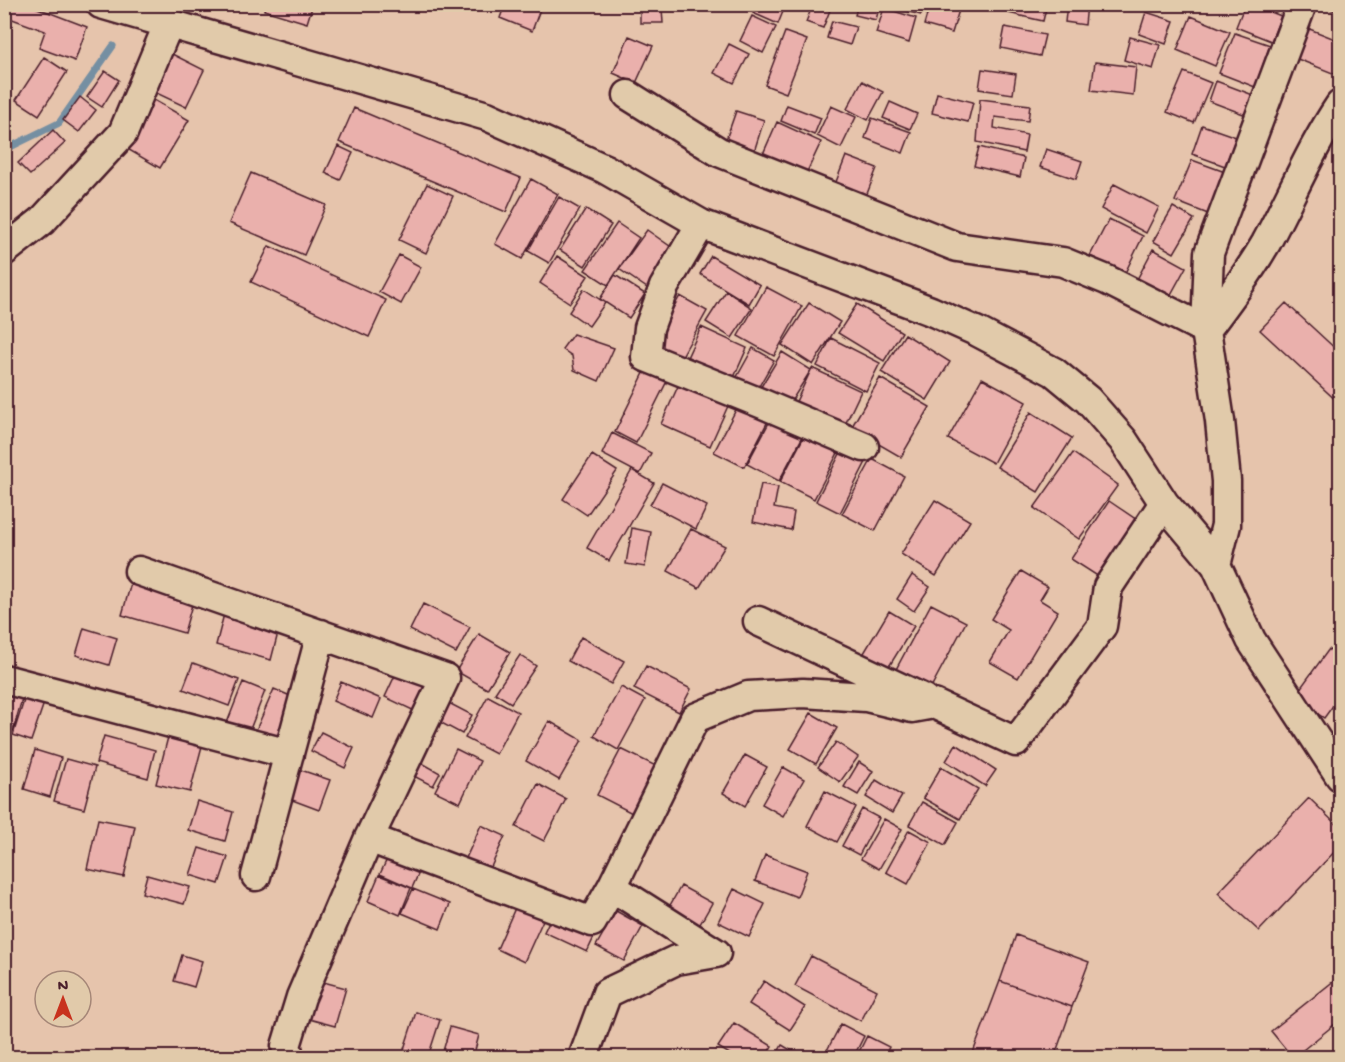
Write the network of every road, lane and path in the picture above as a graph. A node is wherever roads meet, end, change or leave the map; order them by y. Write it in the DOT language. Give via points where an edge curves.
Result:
graph roads {
  1 [pos="101,4"];
  2 [pos="1302,4"];
  3 [pos="168,25"];
  4 [pos="628,95"];
  5 [pos="1341,105"];
  6 [pos="701,224"];
  7 [pos="4,251"];
  8 [pos="1206,330"];
  9 [pos="864,447"];
  10 [pos="1164,504"];
  11 [pos="1216,566"];
  12 [pos="139,571"];
  13 [pos="758,621"];
  14 [pos="321,634"];
  15 [pos="4,679"];
  16 [pos="934,704"];
  17 [pos="289,754"];
  18 [pos="1341,776"];
  19 [pos="369,838"];
  20 [pos="256,876"];
  21 [pos="612,887"];
  22 [pos="290,1058"];
  23 [pos="583,1058"];
  1 -- 3 [label="street"];
  2 -- 8 [label="street" via="1209,253"];
  3 -- 6 [label="street" via="487,116 604,169"];
  3 -- 7 [label="street" via="123,134 42,221"];
  4 -- 8 [label="street" via="719,152 957,247 1063,262"];
  5 -- 8 [label="street" via="1323,130 1265,243"];
  6 -- 9 [label="street" via="664,288 649,328 646,357"];
  6 -- 10 [label="street" via="931,311 1054,372 1088,400 1123,440"];
  8 -- 11 [label="street" via="1226,481 1226,525"];
  10 -- 11 [label="street"];
  10 -- 16 [label="street" via="1108,588 1102,626 1016,741"];
  11 -- 18 [label="street" via="1251,640"];
  12 -- 14 [label="street"];
  13 -- 16 [label="street"];
  14 -- 17 [label="street"];
  14 -- 19 [label="street" via="446,678"];
  15 -- 17 [label="street"];
  16 -- 21 [label="street" via="912,708 866,697 803,693 748,696 695,718"];
  17 -- 20 [label="street"];
  19 -- 21 [label="street" via="592,922"];
  19 -- 22 [label="street" via="301,997 286,1046"];
  21 -- 23 [label="street" via="716,953 676,960 607,993"];
}
